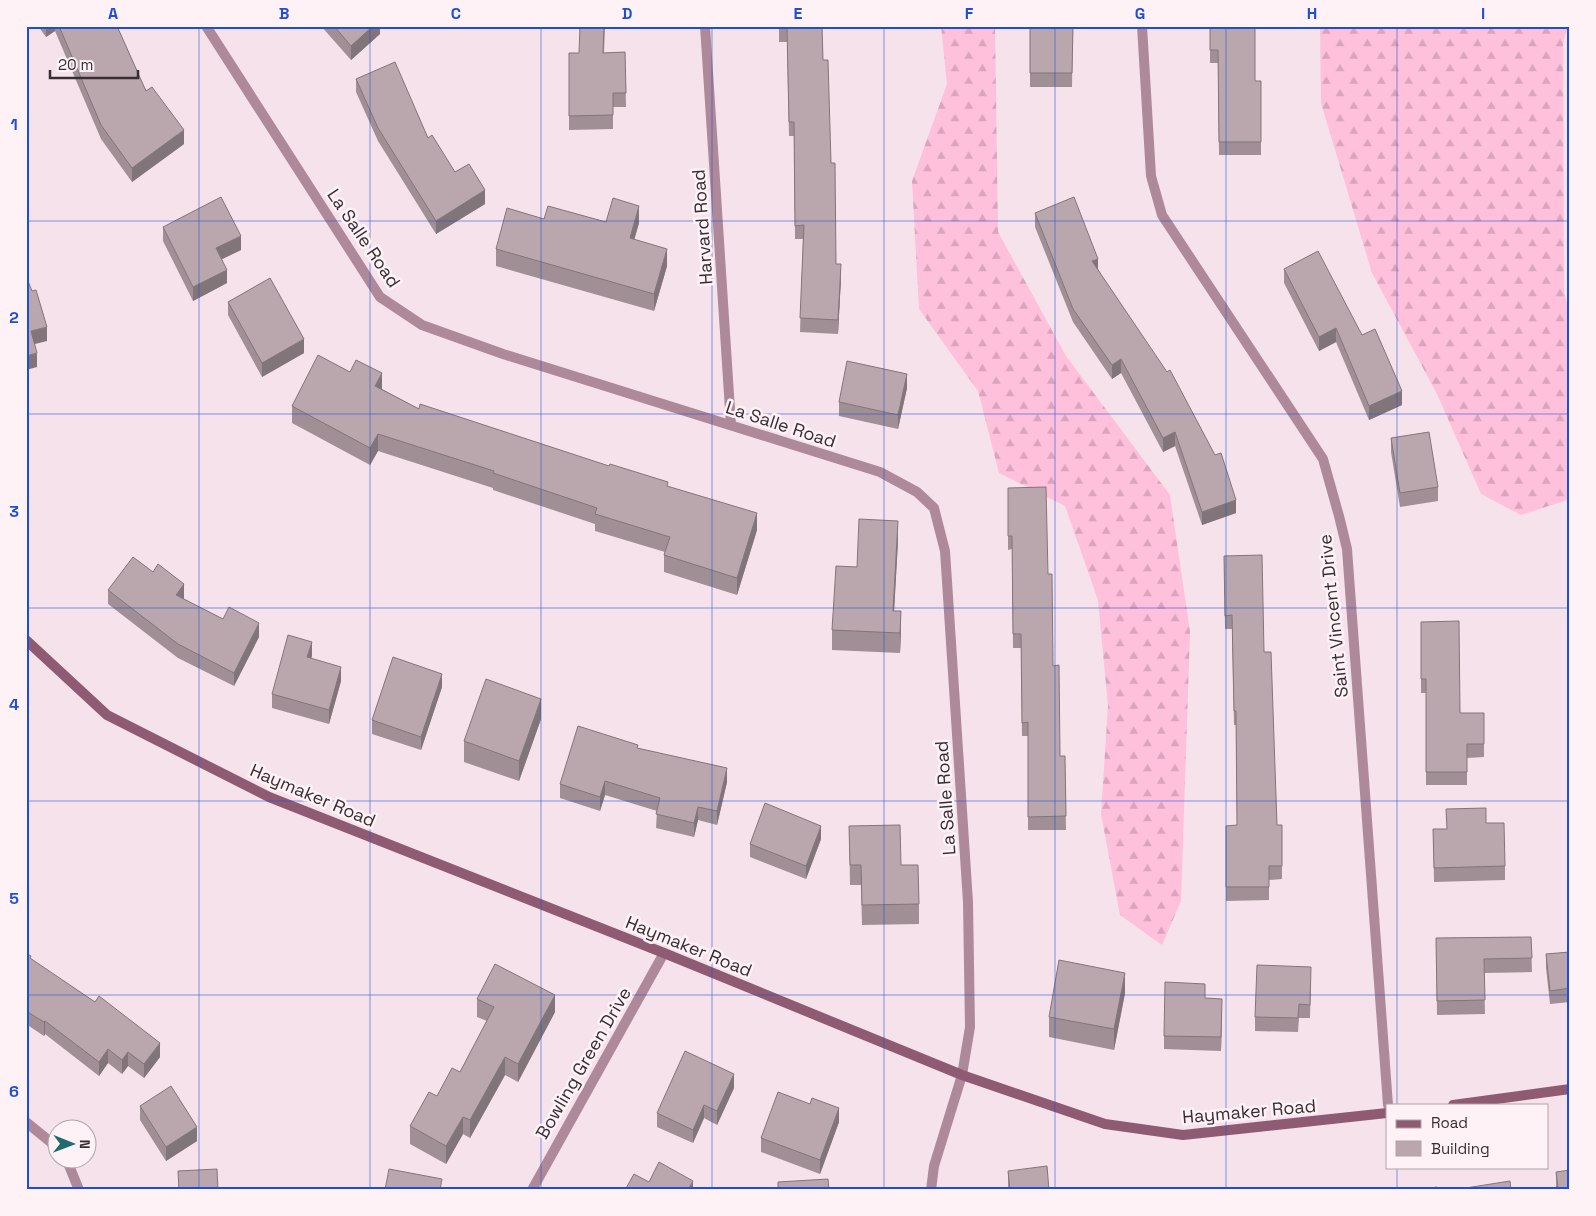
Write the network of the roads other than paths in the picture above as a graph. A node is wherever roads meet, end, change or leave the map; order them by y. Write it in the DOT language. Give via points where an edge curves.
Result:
graph roads {
  1 [pos="206,26"];
  2 [pos="705,26"];
  3 [pos="1142,26"];
  4 [pos="731,425"];
  5 [pos="26,640"];
  6 [pos="664,953"];
  7 [pos="962,1075"];
  8 [pos="1570,1089"];
  9 [pos="1388,1104"];
  10 [pos="1460,1104"];
  11 [pos="1386,1114"];
  12 [pos="26,1122"];
  13 [pos="48,1140"];
  14 [pos="70,1168"];
  15 [pos="79,1190"];
  16 [pos="532,1190"];
  17 [pos="931,1190"];
  1 -- 4 [label="street, La Salle Road" via="380,297 422,326"];
  2 -- 4 [label="street, Harvard Road"];
  3 -- 9 [label="street, Saint Vincent Drive" via="1151,176 1162,215 1323,459 1347,550"];
  4 -- 7 [label="street, La Salle Road" via="880,472 917,492 934,508 945,551 968,902 970,1027"];
  5 -- 6 [label="main road, Haymaker Road" via="107,715 269,796"];
  6 -- 7 [label="main road, Haymaker Road"];
  6 -- 16 [label="street, Bowling Green Drive"];
  7 -- 11 [label="main road, Haymaker Road" via="1106,1124 1183,1135"];
  7 -- 17 [label="street, La Salle Road" via="934,1166"];
  8 -- 10 [label="main road"];
  12 -- 13 [label="street"];
  14 -- 15 [label="street"];
}
